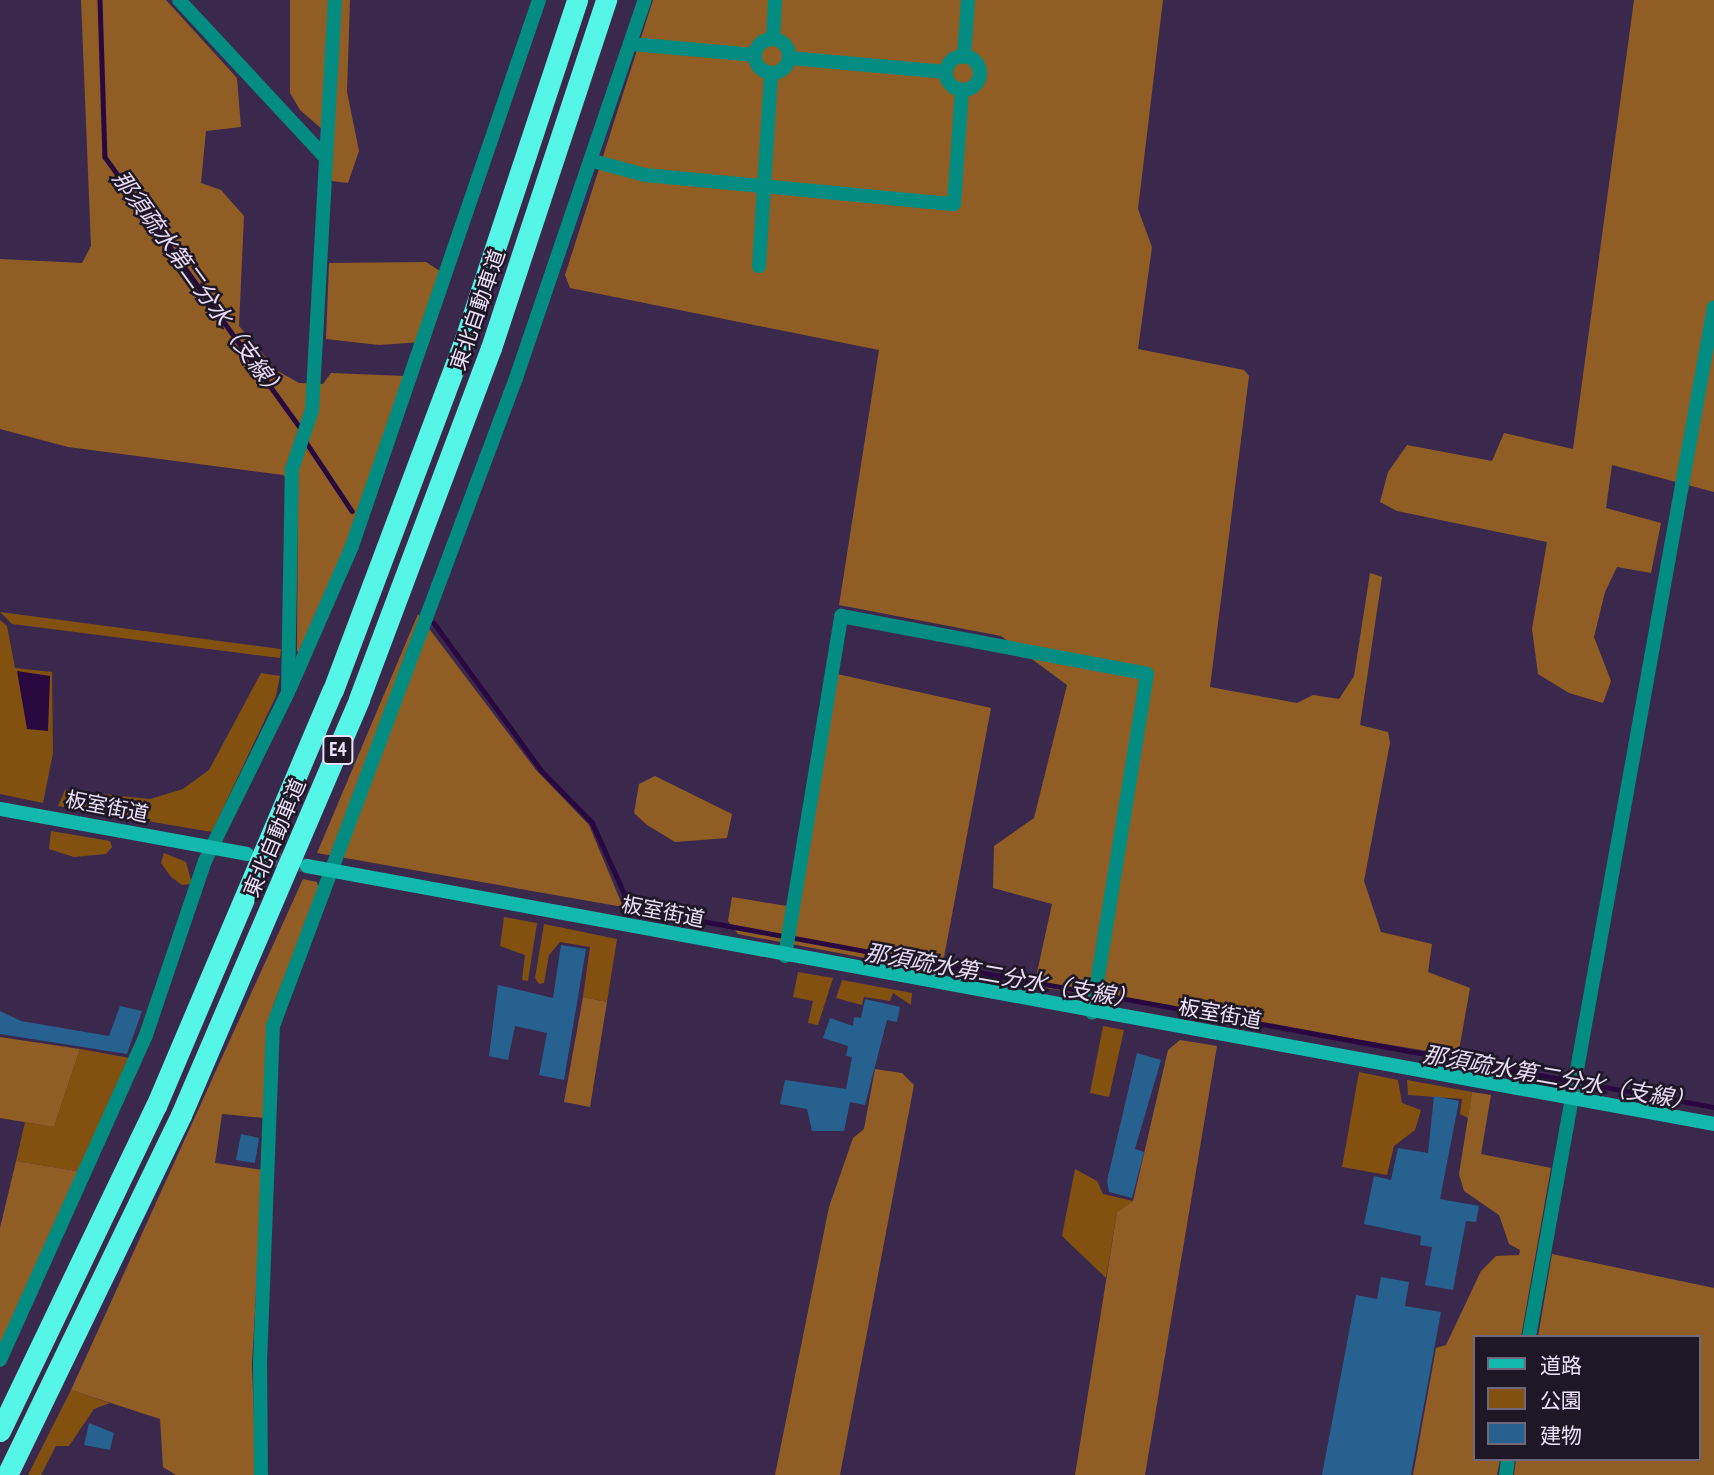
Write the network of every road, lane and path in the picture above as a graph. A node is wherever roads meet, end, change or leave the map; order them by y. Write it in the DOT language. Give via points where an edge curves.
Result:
graph roads {
  1 [pos="179,0"];
  2 [pos="335,0"];
  3 [pos="539,0"];
  4 [pos="577,0"];
  5 [pos="606,0"];
  6 [pos="645,0"];
  7 [pos="775,0"];
  8 [pos="968,0"];
  9 [pos="773,39"];
  10 [pos="632,44"];
  11 [pos="755,55"];
  12 [pos="964,57"];
  13 [pos="789,58"];
  14 [pos="946,72"];
  15 [pos="771,73"];
  16 [pos="962,90"];
  17 [pos="324,156"];
  18 [pos="593,161"];
  19 [pos="764,186"];
  20 [pos="760,266"];
  21 [pos="1714,307"];
  22 [pos="288,692"];
  23 [pos="0,809"];
  24 [pos="213,848"];
  25 [pos="247,854"];
  26 [pos="307,866"];
  27 [pos="332,870"];
  28 [pos="785,956"];
  29 [pos="1092,1013"];
  30 [pos="1568,1097"];
  31 [pos="1714,1124"];
  32 [pos="1529,1335"];
  33 [pos="0,1360"];
  34 [pos="0,1431"];
  35 [pos="7,1475"];
  36 [pos="261,1475"];
  1 -- 17 [label="street"];
  2 -- 17 [label="street"];
  3 -- 22 [label="street" via="352,546"];
  4 -- 34 [label="highway, 東北自動車道 / E4" via="474,313 333,690 156,1106"];
  5 -- 35 [label="highway, 東北自動車道 / E4" via="491,348 359,699 176,1128"];
  6 -- 10 [label="street"];
  7 -- 9 [label="street"];
  8 -- 12 [label="street"];
  9 -- 11 [label="street" via="760,45"];
  9 -- 13 [label="street" via="785,44"];
  10 -- 11 [label="street"];
  10 -- 18 [label="street"];
  11 -- 15 [label="street" via="759,66"];
  12 -- 14 [label="street" via="950,63"];
  12 -- 16 [label="street" via="976,64 979,77"];
  13 -- 14 [label="street"];
  13 -- 15 [label="street" via="783,69"];
  14 -- 16 [label="street" via="950,85"];
  15 -- 19 [label="street"];
  16 -- 19 [label="street" via="954,204"];
  17 -- 22 [label="street" via="312,410 292,469"];
  18 -- 19 [label="street" via="645,174"];
  18 -- 27 [label="street"];
  19 -- 20 [label="street"];
  21 -- 30 [label="street"];
  22 -- 24 [label="street"];
  23 -- 24 [label="main road, 板室街道"];
  24 -- 25 [label="main road, 板室街道"];
  24 -- 33 [label="street" via="146,1035"];
  26 -- 27 [label="main road, 板室街道"];
  27 -- 28 [label="main road, 板室街道"];
  27 -- 36 [label="street" via="273,1026 260,1363"];
  28 -- 29 [label="main road, 板室街道"];
  28 -- 29 [label="street" via="841,616 1147,674"];
  29 -- 30 [label="main road, 板室街道"];
  30 -- 31 [label="main road, 板室街道"];
  30 -- 32 [label="street"];
}
